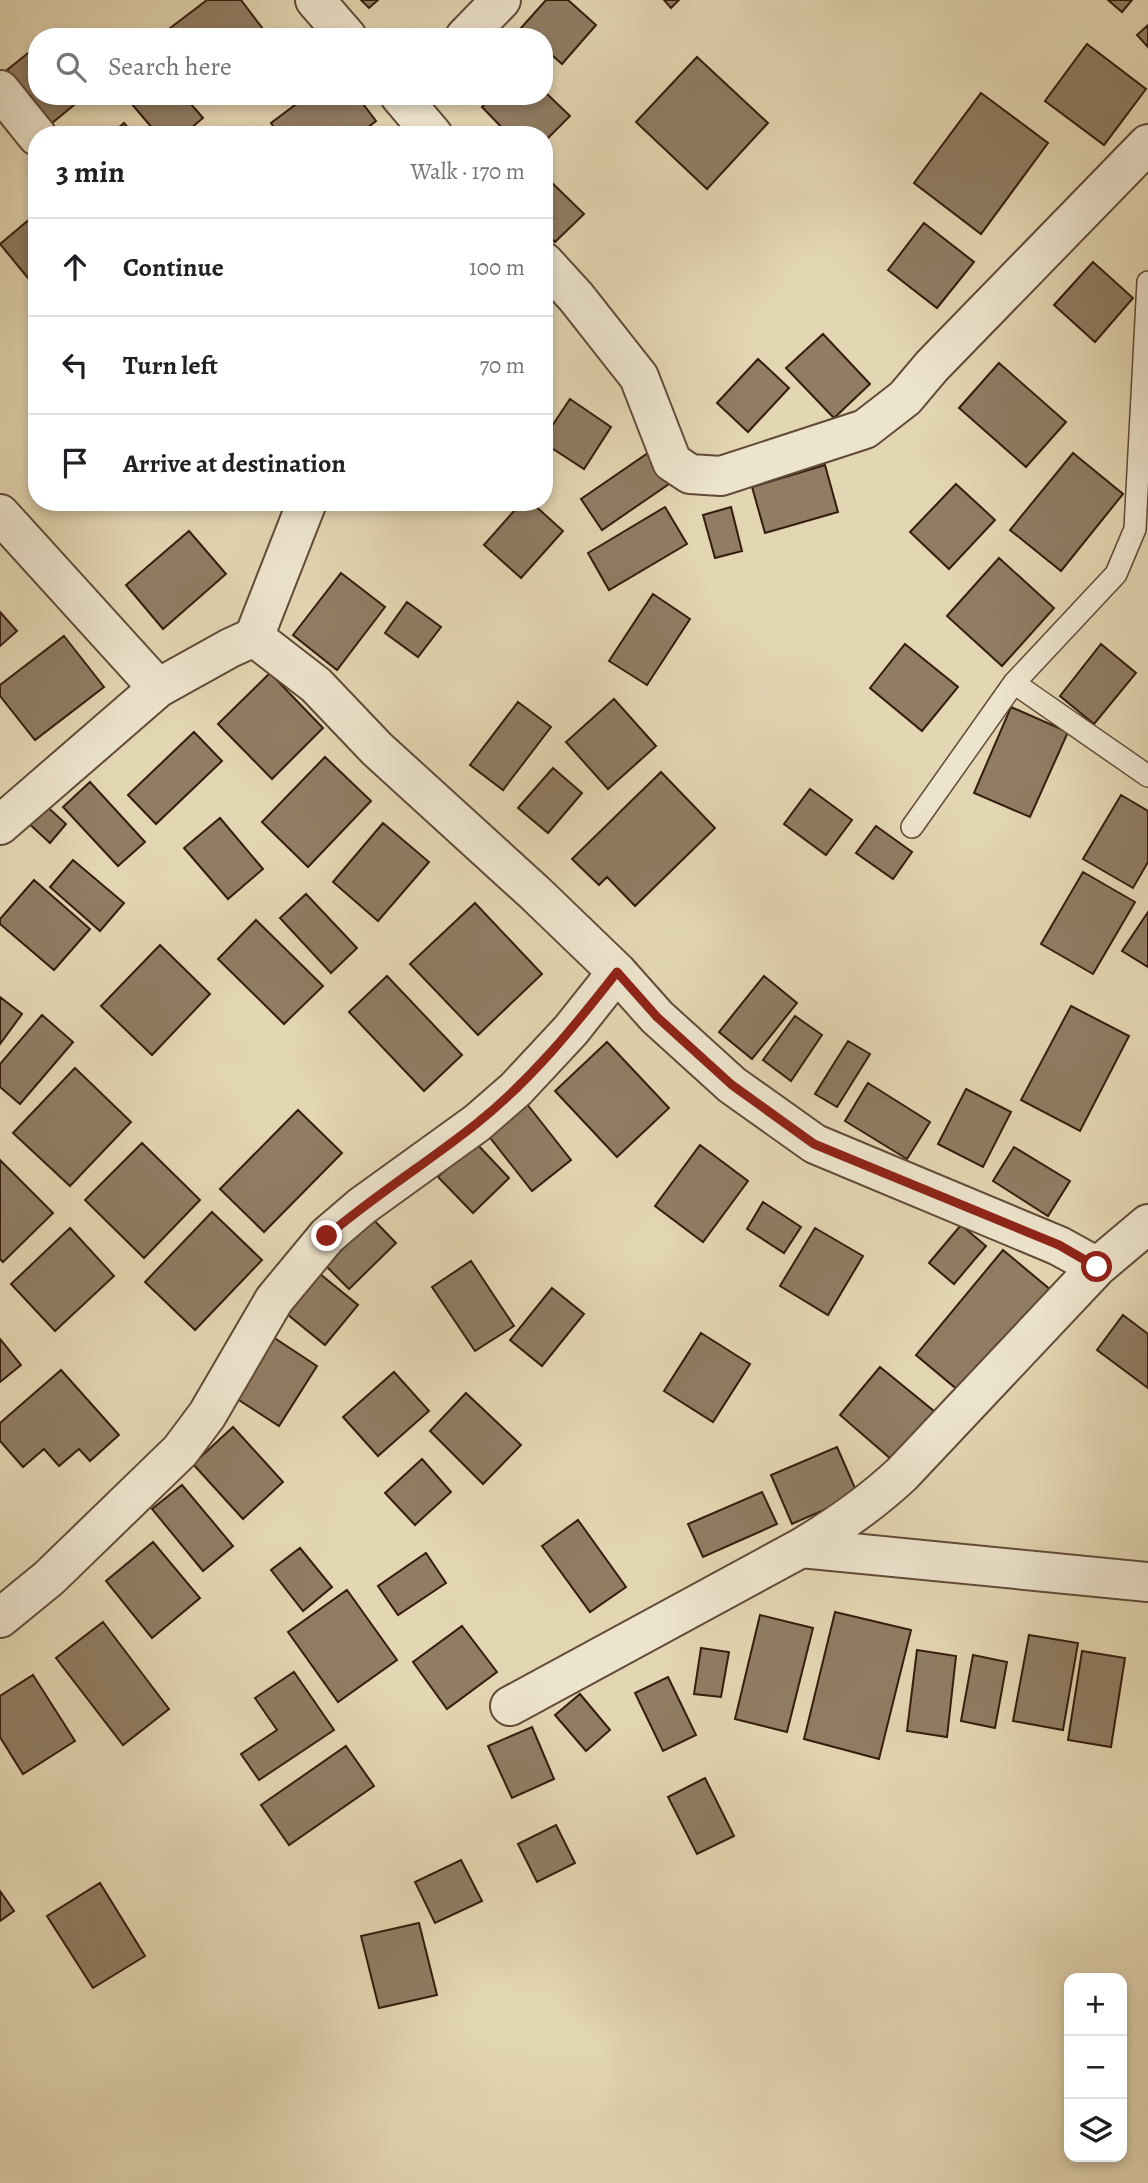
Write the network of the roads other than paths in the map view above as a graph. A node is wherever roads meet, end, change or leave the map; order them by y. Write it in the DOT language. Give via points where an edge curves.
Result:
graph roads {
  1 [pos="315,0"];
  2 [pos="501,0"];
  3 [pos="339,28"];
  4 [pos="474,28"];
  5 [pos="0,90"];
  6 [pos="409,105"];
  7 [pos="29,126"];
  8 [pos="426,126"];
  9 [pos="1148,144"];
  10 [pos="553,272"];
  11 [pos="1148,282"];
  12 [pos="303,511"];
  13 [pos="0,514"];
  14 [pos="254,637"];
  15 [pos="1014,683"];
  16 [pos="158,688"];
  17 [pos="1148,776"];
  18 [pos="0,825"];
  19 [pos="912,827"];
  20 [pos="617,972"];
  21 [pos="1148,1224"];
  22 [pos="1097,1267"];
  23 [pos="801,1548"];
  24 [pos="1148,1582"];
  25 [pos="0,1618"];
  26 [pos="510,1706"];
  1 -- 3 [label="street"];
  2 -- 4 [label="street"];
  5 -- 7 [label="street"];
  6 -- 8 [label="street"];
  9 -- 10 [label="street" via="905,398 865,429 720,476 690,474 672,462 639,377"];
  11 -- 15 [label="lane" via="1135,529 1116,574"];
  12 -- 14 [label="street"];
  13 -- 16 [label="street"];
  14 -- 16 [label="street"];
  14 -- 20 [label="street" via="316,684 377,748"];
  15 -- 17 [label="lane"];
  15 -- 19 [label="lane"];
  16 -- 18 [label="street"];
  20 -- 22 [label="street" via="657,1017 732,1085 814,1144 1059,1245"];
  20 -- 25 [label="street" via="516,1089 327,1236 274,1300 207,1415 180,1451 69,1560"];
  21 -- 22 [label="street"];
  22 -- 23 [label="street" via="902,1474 871,1502"];
  23 -- 24 [label="street"];
  23 -- 26 [label="street"];
}
